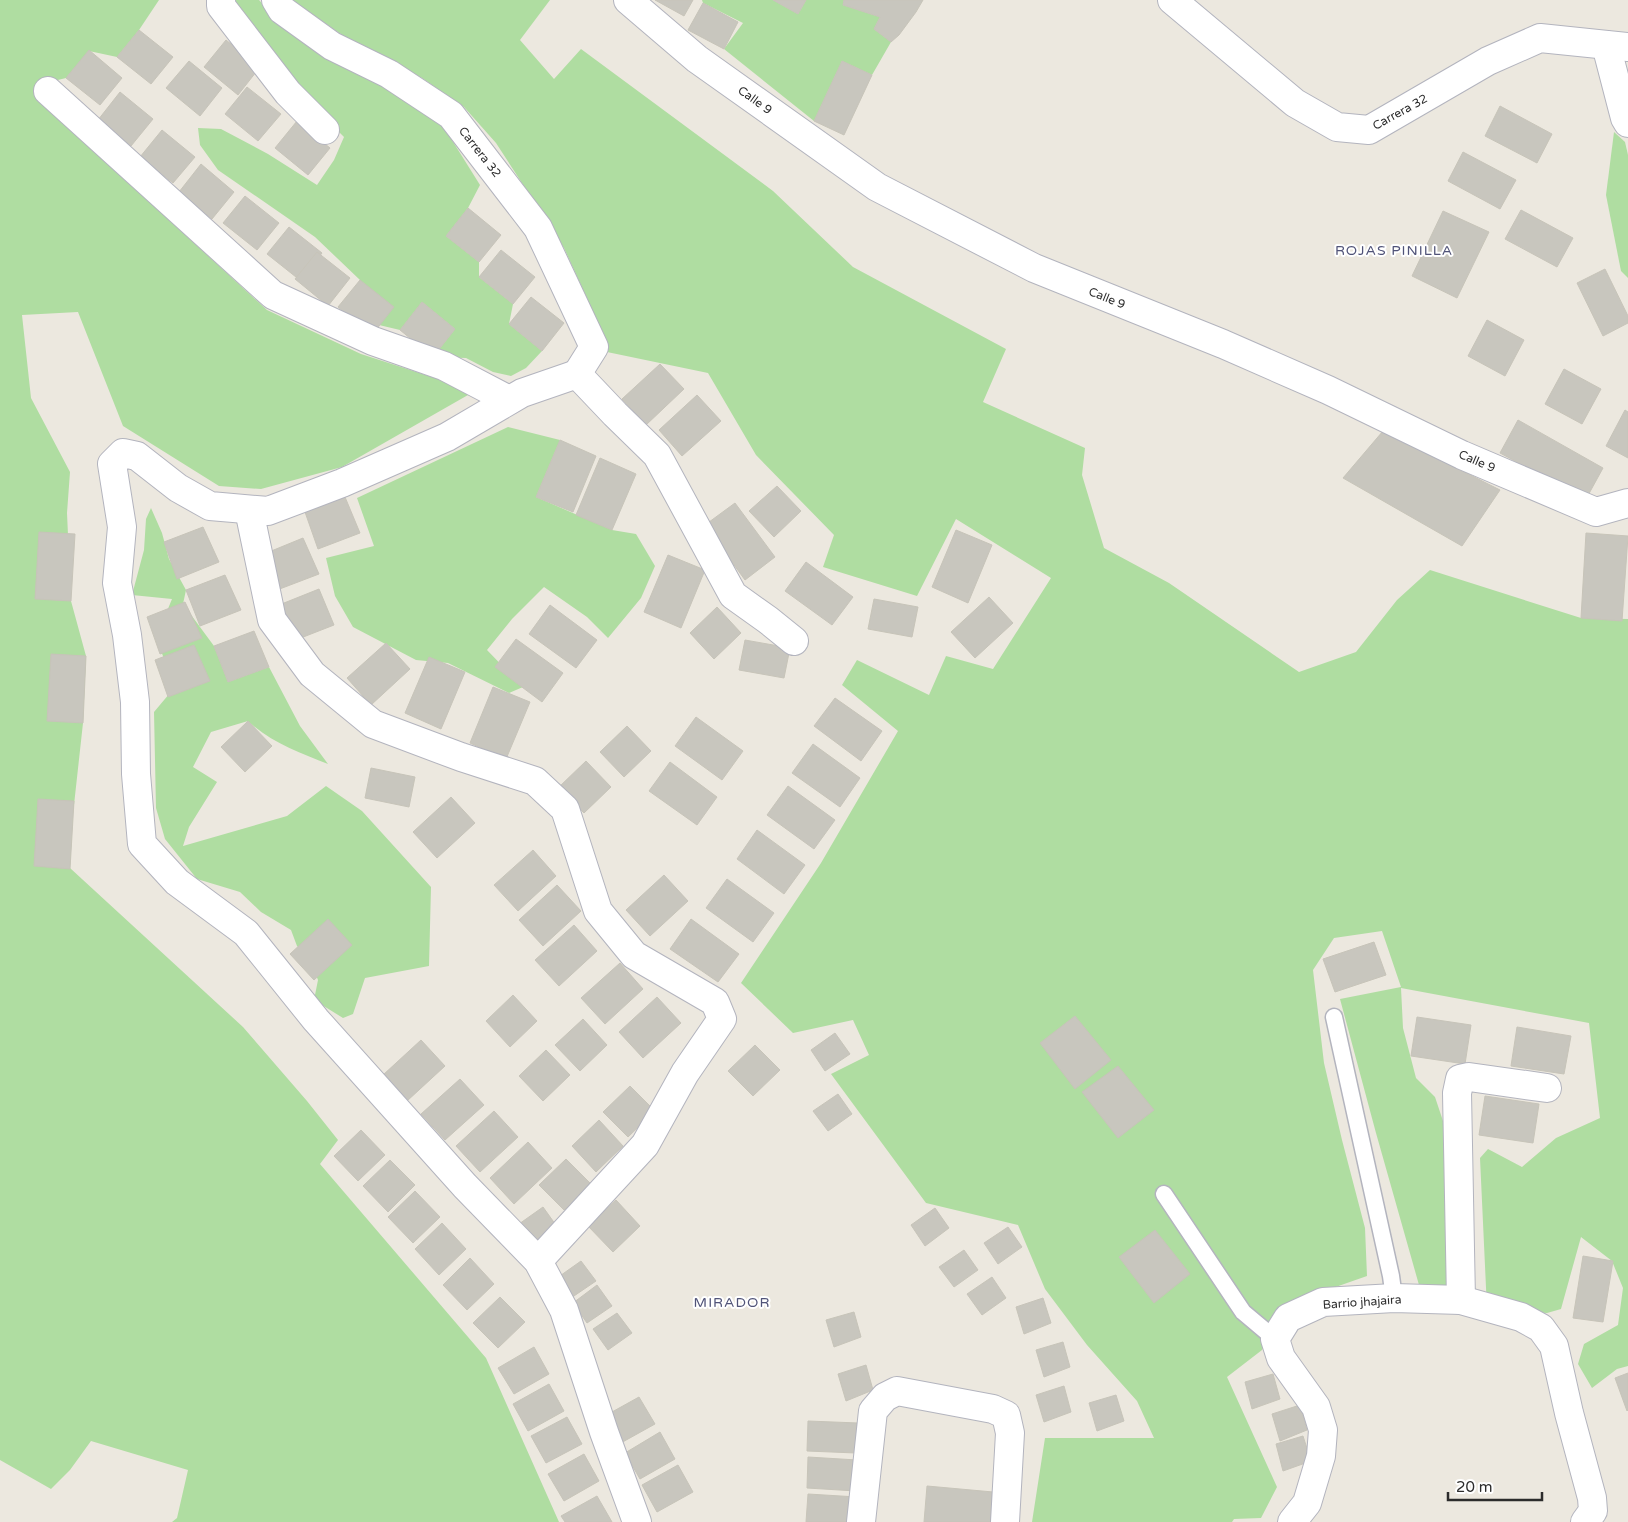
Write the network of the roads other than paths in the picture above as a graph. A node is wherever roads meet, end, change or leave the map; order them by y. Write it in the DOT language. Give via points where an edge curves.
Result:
graph roads {
  1 [pos="221,0"];
  2 [pos="276,0"];
  3 [pos="628,0"];
  4 [pos="1172,0"];
  5 [pos="1617,46"];
  6 [pos="48,91"];
  7 [pos="1628,123"];
  8 [pos="325,130"];
  9 [pos="577,374"];
  10 [pos="509,400"];
  11 [pos="1628,503"];
  12 [pos="249,510"];
  13 [pos="794,641"];
  14 [pos="1334,1017"];
  15 [pos="1547,1088"];
  16 [pos="1164,1194"];
  17 [pos="538,1261"];
  18 [pos="1394,1298"];
  19 [pos="1461,1300"];
  20 [pos="1276,1340"];
  21 [pos="637,1522"];
  22 [pos="861,1522"];
  23 [pos="1005,1522"];
  24 [pos="1292,1522"];
  25 [pos="1585,1522"];
  1 -- 8 [label="street" via="221,6 288,94"];
  2 -- 9 [label="street, Carrera 32" via="282,10 332,46 389,74 451,115 538,228 594,347"];
  3 -- 11 [label="street, Calle 9" via="697,59 877,187 1034,268 1328,390 1462,455 1596,512"];
  4 -- 5 [label="street, Carrera 32" via="1295,103 1337,127 1369,130 1488,61 1540,38"];
  5 -- 7 [label="street"];
  6 -- 10 [label="street" via="273,295 374,341 444,366"];
  9 -- 10 [label="street"];
  9 -- 13 [label="street" via="657,455 733,595"];
  10 -- 12 [label="street" via="447,437 342,483 268,511"];
  12 -- 17 [label="street" via="272,620 312,674 373,724 535,781 565,809 598,911 634,954 715,1002 722,1019 685,1073 645,1145"];
  12 -- 17 [label="street" via="210,506 178,488 137,456 123,453 112,464 122,527 117,583 128,635 135,702 136,774 142,844 177,882 246,933 316,1020 465,1186"];
  14 -- 18 [label="lane"];
  15 -- 19 [label="street" via="1469,1077 1460,1079"];
  16 -- 20 [label="lane" via="1243,1312"];
  17 -- 21 [label="street" via="564,1310"];
  18 -- 19 [label="street, Barrio jhajaira"];
  18 -- 20 [label="street, Barrio jhajaira" via="1323,1302 1288,1318"];
  19 -- 25 [label="street, Barrio jhajaira" via="1521,1317 1540,1328 1554,1346 1592,1498 1593,1511"];
  20 -- 24 [label="street" via="1281,1358 1316,1407 1323,1430 1321,1456 1307,1502"];
  22 -- 23 [label="street" via="873,1411 885,1397 898,1391 993,1409 1006,1415 1010,1433"];
}
